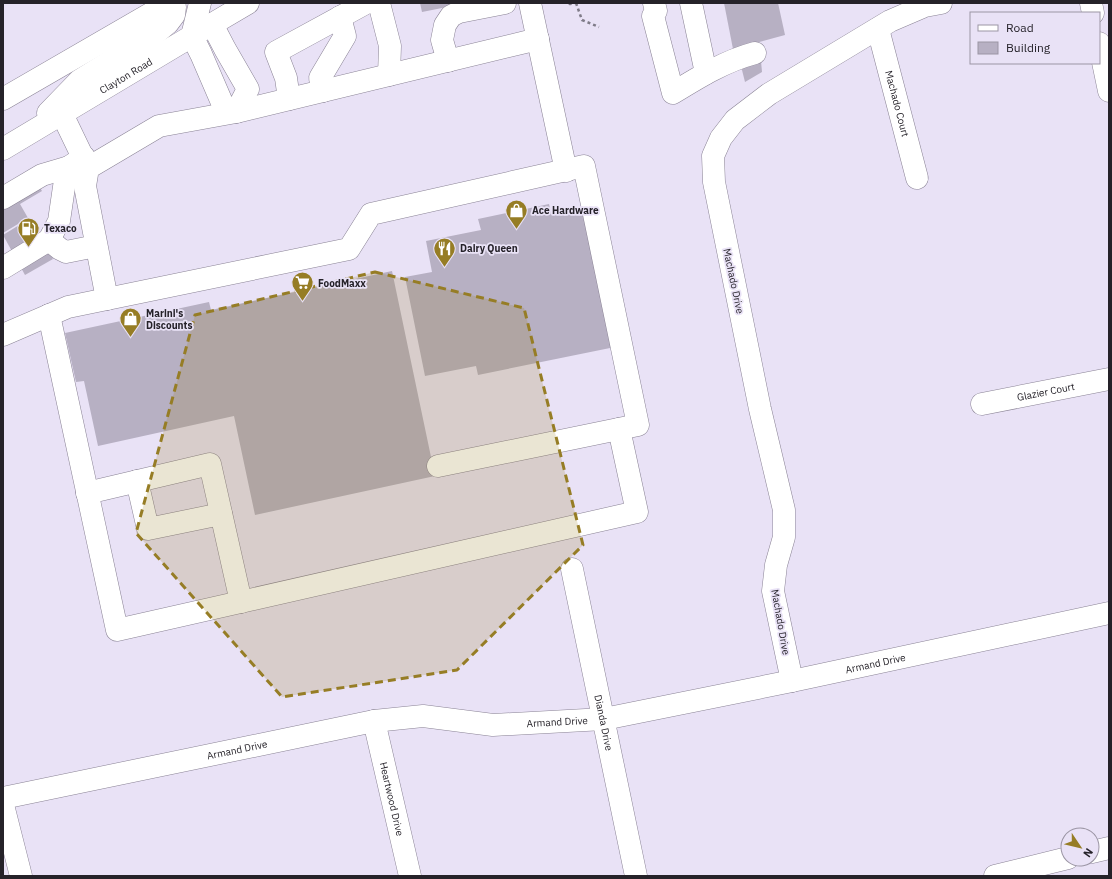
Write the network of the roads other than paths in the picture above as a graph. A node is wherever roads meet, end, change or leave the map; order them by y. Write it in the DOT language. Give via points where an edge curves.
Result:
graph roads {
  1 [pos="169,3"];
  2 [pos="173,3"];
  3 [pos="200,3"];
  4 [pos="248,3"];
  5 [pos="366,3"];
  6 [pos="379,3"];
  7 [pos="505,3"];
  8 [pos="530,3"];
  9 [pos="691,3"];
  10 [pos="941,3"];
  11 [pos="653,9"];
  12 [pos="340,17"];
  13 [pos="212,24"];
  14 [pos="878,29"];
  15 [pos="192,36"];
  16 [pos="538,39"];
  17 [pos="1100,48"];
  18 [pos="755,53"];
  19 [pos="448,61"];
  20 [pos="706,74"];
  21 [pos="389,75"];
  22 [pos="323,91"];
  23 [pos="1109,91"];
  24 [pos="4,95"];
  25 [pos="289,99"];
  26 [pos="236,112"];
  27 [pos="62,114"];
  28 [pos="26,136"];
  29 [pos="3,149"];
  30 [pos="80,164"];
  31 [pos="566,171"];
  32 [pos="917,178"];
  33 [pos="3,198"];
  34 [pos="61,207"];
  35 [pos="89,208"];
  36 [pos="49,240"];
  37 [pos="96,246"];
  38 [pos="3,268"];
  39 [pos="107,299"];
  40 [pos="49,315"];
  41 [pos="3,335"];
  42 [pos="1109,379"];
  43 [pos="982,404"];
  44 [pos="619,429"];
  45 [pos="438,466"];
  46 [pos="137,481"];
  47 [pos="87,493"];
  48 [pos="221,514"];
  49 [pos="572,569"];
  50 [pos="241,602"];
  51 [pos="1109,613"];
  52 [pos="792,681"];
  53 [pos="604,719"];
  54 [pos="374,721"];
  55 [pos="3,798"];
  56 [pos="3,805"];
  57 [pos="1060,860"];
  58 [pos="21,876"];
  59 [pos="410,876"];
  60 [pos="636,876"];
  61 [pos="995,876"];
  1 -- 24 [label="street"];
  2 -- 28 [label="street" via="174,15 168,23 80,80"];
  3 -- 15 [label="street"];
  4 -- 13 [label="street, Clayton Road"];
  5 -- 12 [label="street"];
  6 -- 21 [label="street" via="390,46"];
  7 -- 19 [label="street" via="459,12 451,16 445,25 442,40"];
  8 -- 16 [label="street"];
  9 -- 20 [label="street"];
  10 -- 14 [label="street, Machado Drive" via="925,6"];
  11 -- 20 [label="street" via="673,93"];
  12 -- 22 [label="street" via="345,36 320,78"];
  12 -- 25 [label="street" via="276,52 286,78"];
  13 -- 15 [label="street, Clayton Road"];
  13 -- 26 [label="street" via="248,89"];
  14 -- 32 [label="street, Machado Court"];
  14 -- 52 [label="street, Machado Drive" via="769,94 735,120 721,138 713,156 714,182 760,409 784,510 784,537 776,565 773,591"];
  15 -- 26 [label="street" via="223,105"];
  15 -- 27 [label="street, Clayton Road"];
  16 -- 19 [label="street"];
  16 -- 31 [label="street"];
  17 -- 23 [label="street"];
  18 -- 20 [label="street"];
  19 -- 21 [label="street"];
  21 -- 22 [label="street"];
  22 -- 25 [label="street"];
  25 -- 26 [label="street"];
  26 -- 30 [label="street" via="159,126"];
  27 -- 28 [label="street, Clayton Road"];
  27 -- 30 [label="street"];
  28 -- 29 [label="street, Clayton Road"];
  30 -- 33 [label="street" via="42,175"];
  30 -- 34 [label="street" via="65,180"];
  30 -- 35 [label="street"];
  31 -- 39 [label="street" via="371,214 349,249"];
  31 -- 44 [label="street" via="584,166 638,425"];
  34 -- 35 [label="street"];
  34 -- 36 [label="street" via="59,221"];
  35 -- 37 [label="street"];
  36 -- 37 [label="street" via="66,252"];
  36 -- 38 [label="street"];
  37 -- 39 [label="street"];
  39 -- 40 [label="street" via="68,307"];
  40 -- 41 [label="street"];
  40 -- 47 [label="street"];
  42 -- 43 [label="street, Glazier Court"];
  44 -- 45 [label="street"];
  44 -- 50 [label="street" via="637,512"];
  46 -- 47 [label="street"];
  46 -- 48 [label="street" via="148,529"];
  46 -- 48 [label="street" via="210,464"];
  47 -- 50 [label="street" via="117,630"];
  48 -- 50 [label="street"];
  49 -- 53 [label="street, Dianda Drive"];
  51 -- 52 [label="street, Armand Drive"];
  52 -- 53 [label="street, Armand Drive"];
  53 -- 54 [label="street, Armand Drive" via="493,725 423,716"];
  53 -- 60 [label="street, Dianda Drive"];
  54 -- 55 [label="street, Armand Drive"];
  54 -- 59 [label="street, Heartwood Drive"];
  56 -- 58 [label="street"];
  57 -- 61 [label="street"];
}
